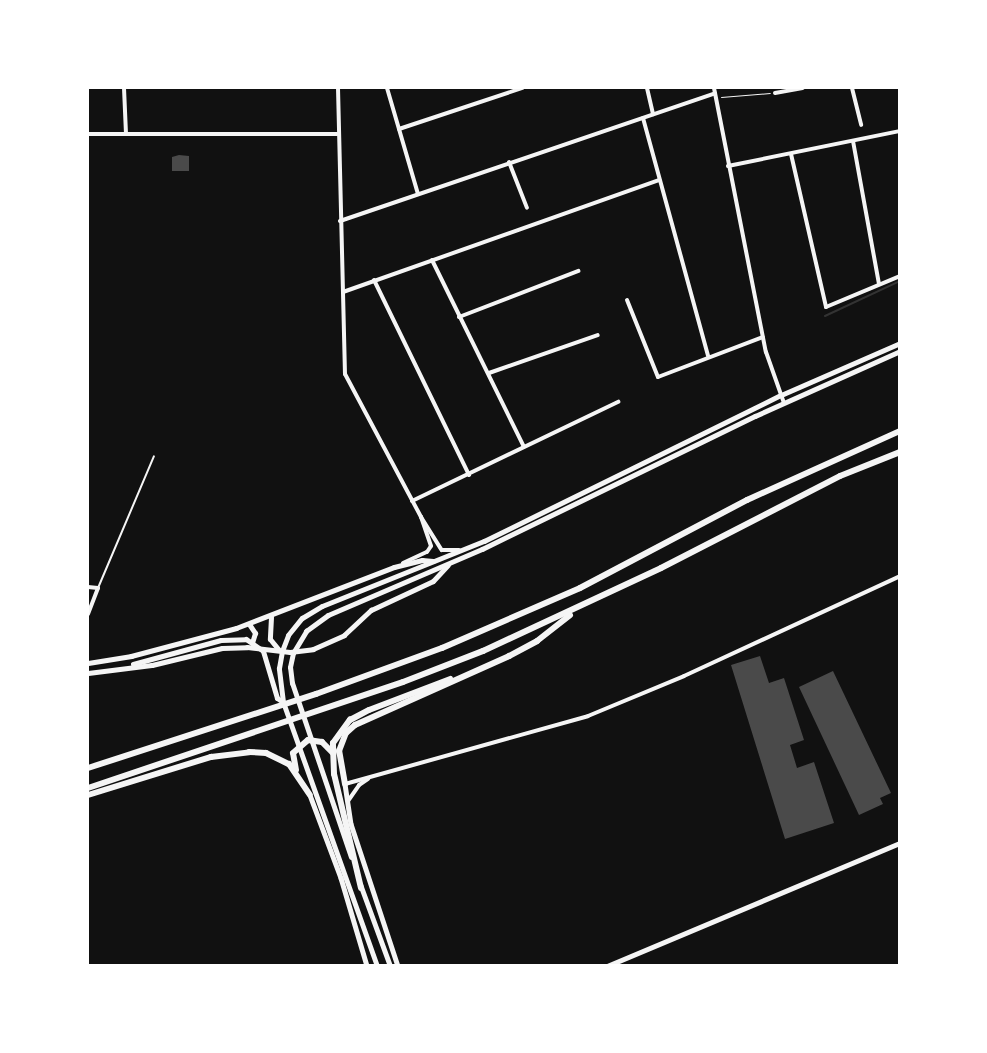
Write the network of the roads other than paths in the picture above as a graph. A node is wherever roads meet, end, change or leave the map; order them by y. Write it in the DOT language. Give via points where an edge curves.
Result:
graph roads {
  1 [pos="124,88"];
  2 [pos="338,88"];
  3 [pos="387,88"];
  4 [pos="522,88"];
  5 [pos="647,88"];
  6 [pos="803,88"];
  7 [pos="852,88"];
  8 [pos="714,90"];
  9 [pos="775,93"];
  10 [pos="654,114"];
  11 [pos="643,118"];
  12 [pos="861,125"];
  13 [pos="398,129"];
  14 [pos="900,131"];
  15 [pos="126,133"];
  16 [pos="88,134"];
  17 [pos="337,134"];
  18 [pos="853,141"];
  19 [pos="791,154"];
  20 [pos="508,162"];
  21 [pos="728,166"];
  22 [pos="659,180"];
  23 [pos="418,194"];
  24 [pos="527,208"];
  25 [pos="340,221"];
  26 [pos="432,260"];
  27 [pos="578,271"];
  28 [pos="900,276"];
  29 [pos="374,280"];
  30 [pos="880,284"];
  31 [pos="343,292"];
  32 [pos="627,300"];
  33 [pos="459,317"];
  34 [pos="598,336"];
  35 [pos="763,337"];
  36 [pos="900,343"];
  37 [pos="900,351"];
  38 [pos="708,356"];
  39 [pos="489,373"];
  40 [pos="781,395"];
  41 [pos="618,402"];
  42 [pos="784,403"];
  43 [pos="900,431"];
  44 [pos="524,447"];
  45 [pos="900,452"];
  46 [pos="154,456"];
  47 [pos="469,475"];
  48 [pos="412,501"];
  49 [pos="421,517"];
  50 [pos="466,549"];
  51 [pos="434,561"];
  52 [pos="450,564"];
  53 [pos="394,567"];
  54 [pos="900,576"];
  55 [pos="88,587"];
  56 [pos="98,588"];
  57 [pos="581,607"];
  58 [pos="88,614"];
  59 [pos="271,616"];
  60 [pos="249,624"];
  61 [pos="247,647"];
  62 [pos="279,650"];
  63 [pos="88,663"];
  64 [pos="127,666"];
  65 [pos="480,669"];
  66 [pos="88,673"];
  67 [pos="283,702"];
  68 [pos="88,768"];
  69 [pos="296,770"];
  70 [pos="341,770"];
  71 [pos="372,776"];
  72 [pos="345,784"];
  73 [pos="88,788"];
  74 [pos="88,795"];
  75 [pos="310,795"];
  76 [pos="348,801"];
  77 [pos="900,843"];
  78 [pos="362,888"];
  79 [pos="366,966"];
  80 [pos="378,966"];
  81 [pos="390,966"];
  82 [pos="398,966"];
  83 [pos="608,966"];
  1 -- 15 [label="street"];
  2 -- 17 [label="street"];
  3 -- 13 [label="street"];
  4 -- 13 [label="street"];
  5 -- 10 [label="street"];
  6 -- 9 [label="street"];
  7 -- 12 [label="street"];
  8 -- 10 [label="street"];
  8 -- 21 [label="street"];
  10 -- 11 [label="street"];
  11 -- 20 [label="street"];
  11 -- 22 [label="street"];
  13 -- 23 [label="street"];
  14 -- 18 [label="street"];
  15 -- 16 [label="street"];
  15 -- 17 [label="street"];
  17 -- 25 [label="street"];
  18 -- 19 [label="street"];
  18 -- 30 [label="street"];
  19 -- 21 [label="street"];
  19 -- 30 [label="street" via="825,305 830,308"];
  20 -- 23 [label="street"];
  20 -- 24 [label="street"];
  21 -- 35 [label="street"];
  22 -- 26 [label="street"];
  22 -- 38 [label="street"];
  23 -- 25 [label="street"];
  25 -- 31 [label="street"];
  26 -- 29 [label="street"];
  26 -- 33 [label="street"];
  27 -- 33 [label="street"];
  28 -- 30 [label="street"];
  29 -- 31 [label="street"];
  29 -- 47 [label="street"];
  31 -- 48 [label="street" via="344,374"];
  32 -- 38 [label="street" via="658,377"];
  33 -- 39 [label="street"];
  34 -- 39 [label="street"];
  35 -- 38 [label="street"];
  35 -- 40 [label="street"];
  36 -- 40 [label="main road"];
  37 -- 42 [label="main road"];
  39 -- 44 [label="street"];
  40 -- 42 [label="street"];
  40 -- 50 [label="main road"];
  41 -- 44 [label="street"];
  42 -- 52 [label="main road"];
  43 -- 68 [label="highway" via="747,500 580,588 442,648 316,694"];
  44 -- 47 [label="street"];
  45 -- 57 [label="highway" via="823,484"];
  46 -- 56 [label="lane"];
  47 -- 48 [label="street"];
  48 -- 49 [label="street"];
  49 -- 50 [label="street" via="442,550"];
  49 -- 53 [label="street" via="429,539 429,550"];
  50 -- 51 [label="main road"];
  51 -- 53 [label="main road" via="422,560"];
  51 -- 67 [label="main road" via="309,612 288,635 282,651 279,668"];
  52 -- 62 [label="main road" via="433,581 371,610 344,635 304,651"];
  52 -- 78 [label="main road" via="316,622 306,631 293,653 290,668 292,684"];
  53 -- 59 [label="main road"];
  54 -- 71 [label="street" via="684,676 588,716"];
  55 -- 56 [label="street"];
  56 -- 58 [label="street"];
  57 -- 65 [label="highway" via="537,641"];
  57 -- 73 [label="highway" via="403,682"];
  59 -- 60 [label="main road"];
  59 -- 62 [label="main road" via="270,639"];
  60 -- 61 [label="main road" via="255,638"];
  60 -- 63 [label="main road" via="131,656"];
  61 -- 62 [label="main road"];
  61 -- 64 [label="main road" via="222,648 152,665"];
  64 -- 66 [label="main road"];
  64 -- 67 [label="main road" via="195,646 237,638 258,644 269,663 277,698"];
  65 -- 70 [label="highway" via="355,726 341,742"];
  65 -- 78 [label="highway" via="369,710 350,720 339,731 333,743 331,760"];
  67 -- 80 [label="main road"];
  69 -- 70 [label="highway" via="293,753 301,744 316,740 330,748"];
  69 -- 74 [label="highway" via="266,753 233,753"];
  69 -- 75 [label="highway"];
  70 -- 72 [label="highway"];
  71 -- 72 [label="street"];
  71 -- 76 [label="street" via="358,785"];
  72 -- 76 [label="street"];
  75 -- 79 [label="street" via="341,878"];
  76 -- 82 [label="street" via="362,861"];
  77 -- 83 [label="main road"];
  78 -- 81 [label="main road"];
}
